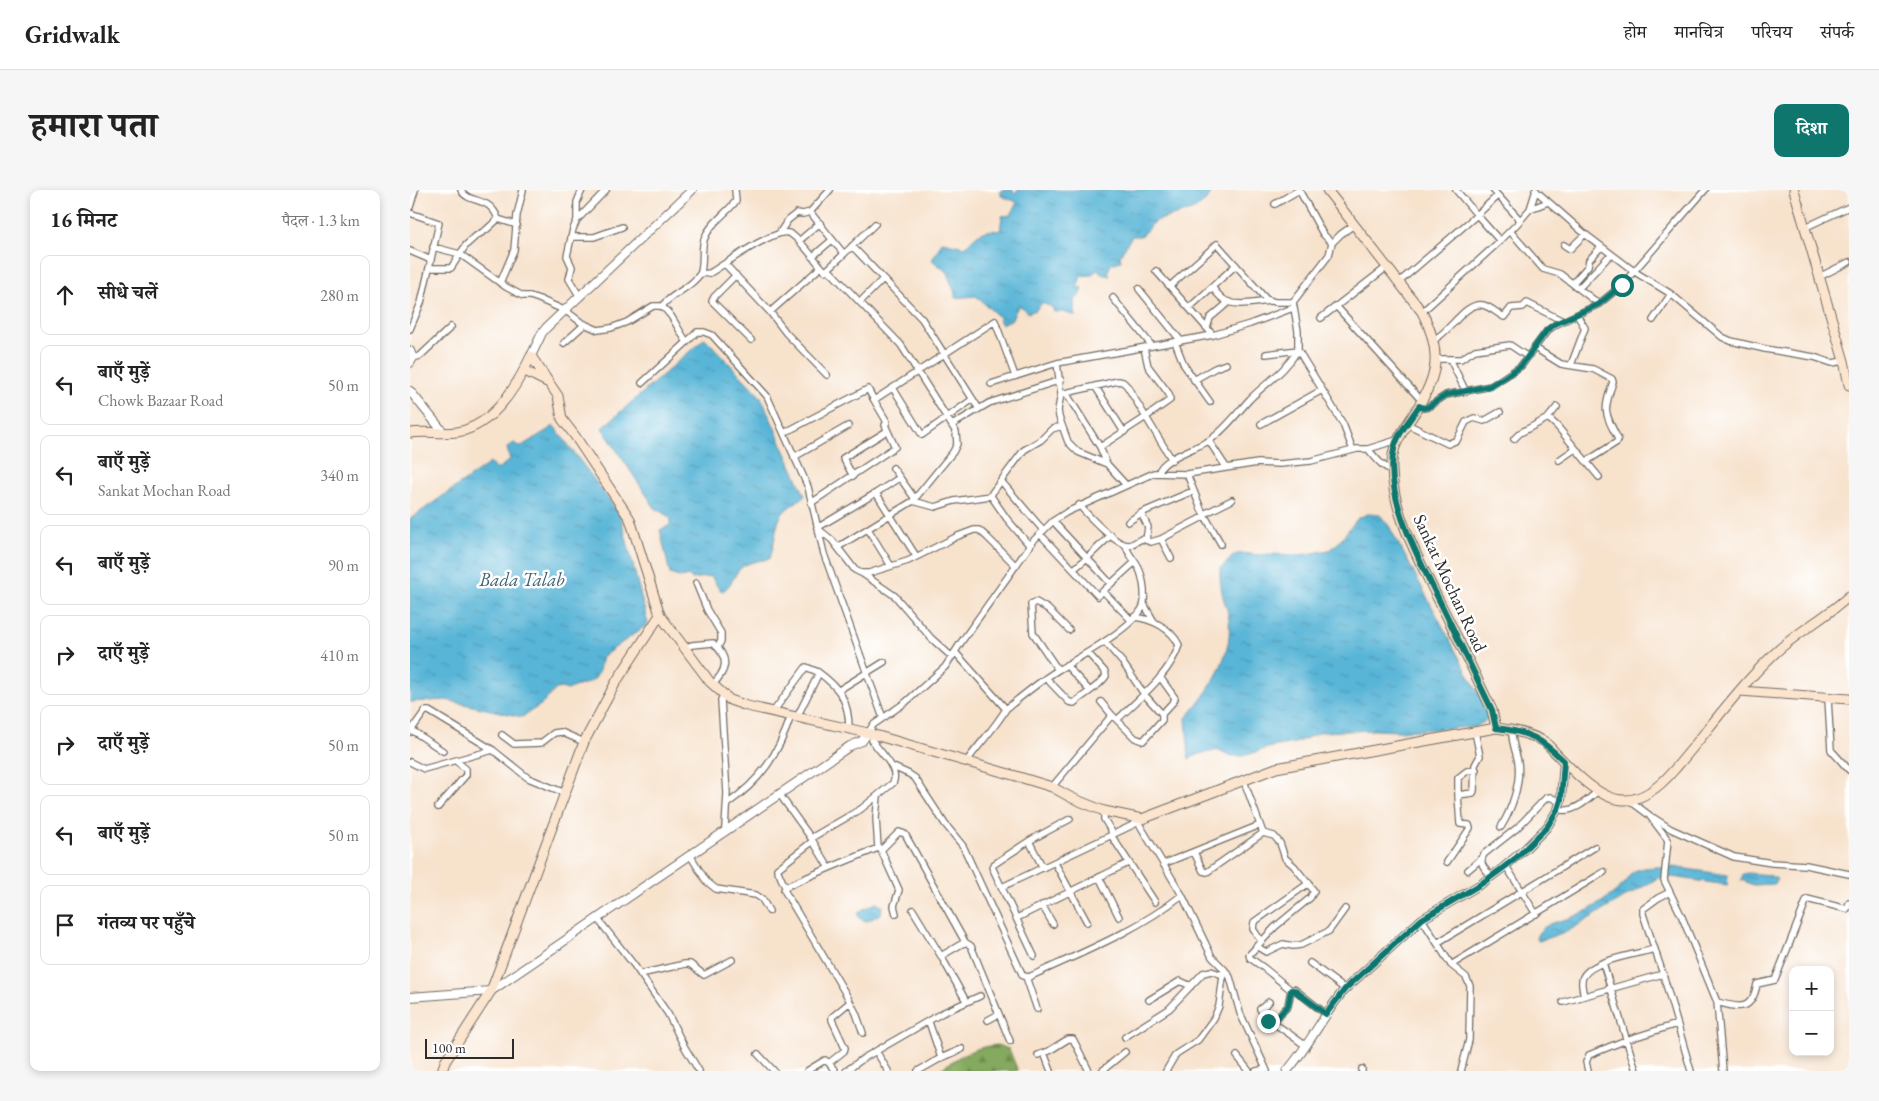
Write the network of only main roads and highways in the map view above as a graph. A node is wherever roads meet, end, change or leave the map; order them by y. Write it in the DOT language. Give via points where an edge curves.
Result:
graph roads {
  1 [pos="1327,190"];
  2 [pos="1794,190"];
  3 [pos="525,371"];
  4 [pos="1848,379"];
  5 [pos="551,384"];
  6 [pos="410,433"];
  7 [pos="1849,596"];
  8 [pos="660,615"];
  9 [pos="1740,692"];
  10 [pos="1849,699"];
  11 [pos="1496,728"];
  12 [pos="443,1067"];
  13 [pos="436,1071"];
  1 -- 11 [label="main road, Sankat Mochan Road" via="1400,282 1432,332 1432,382 1395,443 1392,470 1397,503 1420,560 1492,710"];
  2 -- 4 [label="main road"];
  3 -- 5 [label="main road"];
  3 -- 5 [label="main road" via="531,356"];
  3 -- 6 [label="main road" via="509,396 487,418 470,428 459,432"];
  5 -- 8 [label="main road" via="558,396 562,419 630,519"];
  7 -- 9 [label="main road" via="1772,655"];
  8 -- 11 [label="main road" via="712,685 730,700 849,729 870,738 1052,787 1104,811 1140,821 1276,768"];
  8 -- 12 [label="main road" via="616,682 584,742 491,991"];
  9 -- 10 [label="main road"];
  9 -- 11 [label="main road" via="1672,772 1646,794 1629,800 1611,797 1586,783 1545,742 1528,734"];
  12 -- 13 [label="main road" via="439,1066"];
}
